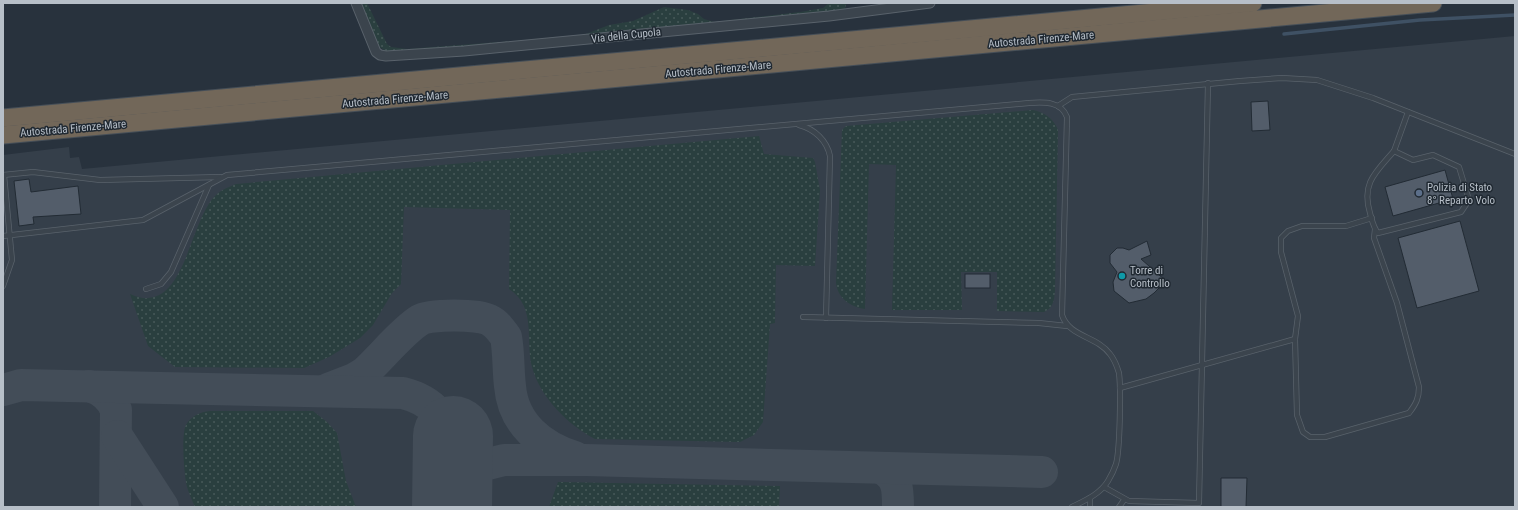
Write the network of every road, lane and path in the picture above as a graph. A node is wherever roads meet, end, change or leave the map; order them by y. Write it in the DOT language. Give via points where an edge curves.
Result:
graph roads {
  1 [pos="356,3"];
  2 [pos="930,3"];
  3 [pos="1253,3"];
  4 [pos="1433,3"];
  5 [pos="1208,84"];
  6 [pos="1058,106"];
  7 [pos="1408,112"];
  8 [pos="3,118"];
  9 [pos="795,124"];
  10 [pos="3,135"];
  11 [pos="1394,151"];
  12 [pos="1515,154"];
  13 [pos="3,175"];
  14 [pos="220,177"];
  15 [pos="209,185"];
  16 [pos="1372,218"];
  17 [pos="1375,229"];
  18 [pos="3,236"];
  19 [pos="9,236"];
  20 [pos="3,286"];
  21 [pos="146,290"];
  22 [pos="803,318"];
  23 [pos="826,318"];
  24 [pos="1067,326"];
  25 [pos="1295,339"];
  26 [pos="1202,365"];
  27 [pos="1120,388"];
  28 [pos="1104,487"];
  29 [pos="1090,498"];
  30 [pos="1124,500"];
  31 [pos="1199,505"];
  32 [pos="1072,507"];
  33 [pos="1090,507"];
  34 [pos="1119,507"];
  1 -- 2 [label="street, Via della Cupola" via="376,52 386,56 464,51 836,15"];
  3 -- 8 [label="highway, Autostrada Firenze-Mare"];
  4 -- 10 [label="highway, Autostrada Firenze-Mare"];
  5 -- 6 [label="lane" via="1072,97"];
  5 -- 7 [label="lane" via="1282,78 1317,80"];
  5 -- 26 [label="lane"];
  6 -- 9 [label="lane" via="1041,102"];
  6 -- 24 [label="lane" via="1066,117 1061,310"];
  7 -- 11 [label="lane"];
  7 -- 12 [label="lane"];
  9 -- 14 [label="lane"];
  9 -- 23 [label="lane" via="807,127 817,134 826,145 830,156"];
  11 -- 16 [label="lane" via="1373,175 1367,188 1367,203"];
  11 -- 17 [label="lane" via="1413,160 1434,155 1459,167 1469,200 1461,212 1385,233 1378,233"];
  13 -- 14 [label="lane" via="33,172 100,180"];
  13 -- 19 [label="lane"];
  14 -- 15 [label="lane"];
  15 -- 19 [label="lane" via="152,217 137,222"];
  15 -- 21 [label="lane" via="171,272 161,284"];
  16 -- 17 [label="lane"];
  16 -- 25 [label="lane" via="1346,226 1302,226 1288,231 1281,238 1280,252 1298,316"];
  17 -- 25 [label="lane" via="1374,238 1397,303 1419,387 1415,405 1408,413 1325,437 1310,437 1303,432 1297,415"];
  18 -- 19 [label="lane"];
  19 -- 20 [label="lane" via="12,260"];
  22 -- 23 [label="lane"];
  23 -- 24 [label="lane" via="1039,323"];
  24 -- 27 [label="lane" via="1107,350 1114,361"];
  25 -- 26 [label="lane"];
  26 -- 27 [label="lane"];
  26 -- 31 [label="lane"];
  27 -- 28 [label="lane" via="1116,464"];
  28 -- 29 [label="lane"];
  28 -- 30 [label="lane"];
  29 -- 32 [label="lane"];
  29 -- 33 [label="lane"];
  30 -- 31 [label="lane"];
  30 -- 34 [label="lane"];
}
